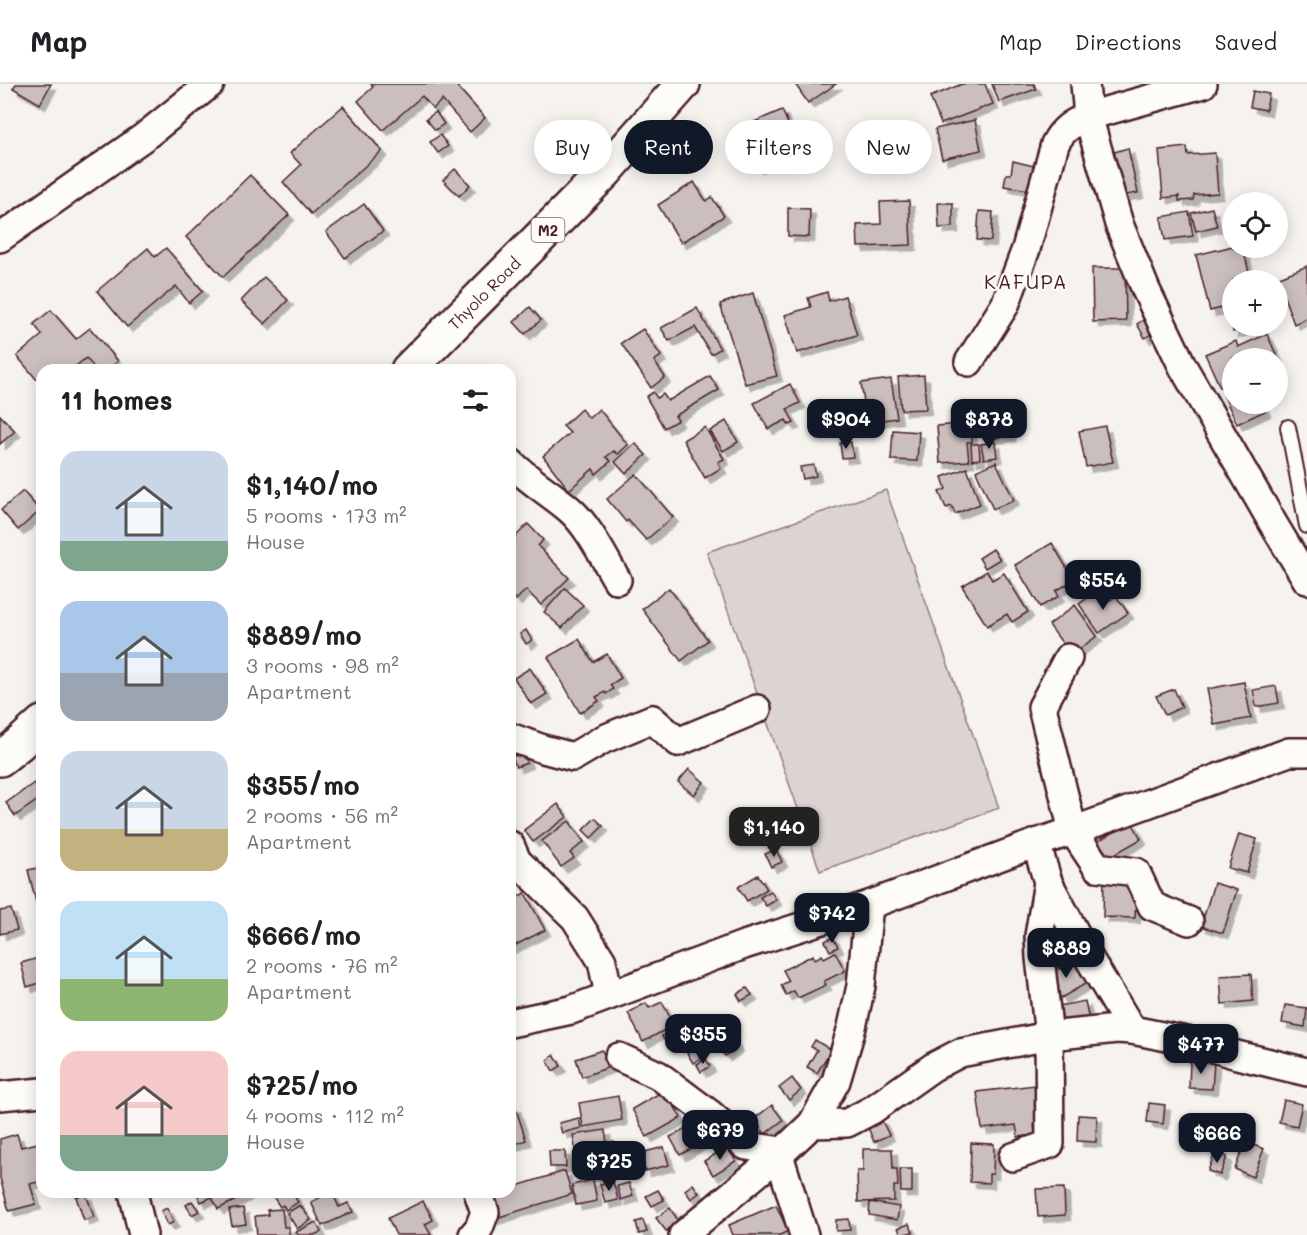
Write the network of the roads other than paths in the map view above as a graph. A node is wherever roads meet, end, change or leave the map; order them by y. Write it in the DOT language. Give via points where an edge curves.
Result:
graph roads {
  1 [pos="210,84"];
  2 [pos="682,84"];
  3 [pos="1085,84"];
  4 [pos="1203,84"];
  5 [pos="1088,116"];
  6 [pos="0,238"];
  7 [pos="969,362"];
  8 [pos="419,364"];
  9 [pos="1288,427"];
  10 [pos="516,467"];
  11 [pos="1307,526"];
  12 [pos="616,580"];
  13 [pos="1307,580"];
  14 [pos="1068,658"];
  15 [pos="757,709"];
  16 [pos="36,728"];
  17 [pos="516,739"];
  18 [pos="1307,752"];
  19 [pos="0,759"];
  20 [pos="1073,831"];
  21 [pos="1036,843"];
  22 [pos="516,859"];
  23 [pos="1048,882"];
  24 [pos="869,905"];
  25 [pos="1189,921"];
  26 [pos="609,995"];
  27 [pos="516,1022"];
  28 [pos="1132,1030"];
  29 [pos="1049,1036"];
  30 [pos="619,1057"];
  31 [pos="1307,1072"];
  32 [pos="36,1093"];
  33 [pos="0,1096"];
  34 [pos="812,1124"];
  35 [pos="780,1153"];
  36 [pos="1013,1156"];
  37 [pos="134,1198"];
  38 [pos="480,1198"];
  39 [pos="143,1235"];
  40 [pos="473,1235"];
  41 [pos="683,1235"];
  42 [pos="804,1235"];
  1 -- 6 [label="street" via="144,137"];
  2 -- 8 [label="highway, Thyolo Road / M2" via="606,171"];
  3 -- 5 [label="street"];
  4 -- 5 [label="street"];
  5 -- 7 [label="street" via="1071,124 1055,144 1026,249 1005,305"];
  5 -- 13 [label="street" via="1119,224 1146,290 1183,367"];
  9 -- 11 [label="lane"];
  10 -- 12 [label="street" via="570,510"];
  14 -- 20 [label="street" via="1042,706"];
  15 -- 17 [label="street" via="678,742 652,719 573,757"];
  16 -- 19 [label="highway"];
  18 -- 20 [label="street" via="1289,752"];
  20 -- 21 [label="street"];
  20 -- 25 [label="street" via="1097,867 1136,872 1152,906"];
  21 -- 23 [label="street"];
  21 -- 24 [label="street"];
  22 -- 26 [label="street" via="575,918 602,961"];
  23 -- 28 [label="street"];
  23 -- 29 [label="street" via="1039,936"];
  24 -- 26 [label="street" via="744,945"];
  24 -- 34 [label="street" via="861,986 852,1027 836,1081"];
  26 -- 27 [label="street" via="571,1010"];
  28 -- 29 [label="street"];
  28 -- 31 [label="street"];
  29 -- 34 [label="street" via="960,1053 848,1124"];
  29 -- 36 [label="street" via="1050,1144"];
  30 -- 35 [label="street" via="658,1076 746,1146"];
  32 -- 33 [label="street"];
  34 -- 35 [label="street"];
  35 -- 41 [label="street"];
  35 -- 42 [label="street"];
  37 -- 39 [label="street"];
  38 -- 40 [label="street" via="485,1212"];
}
